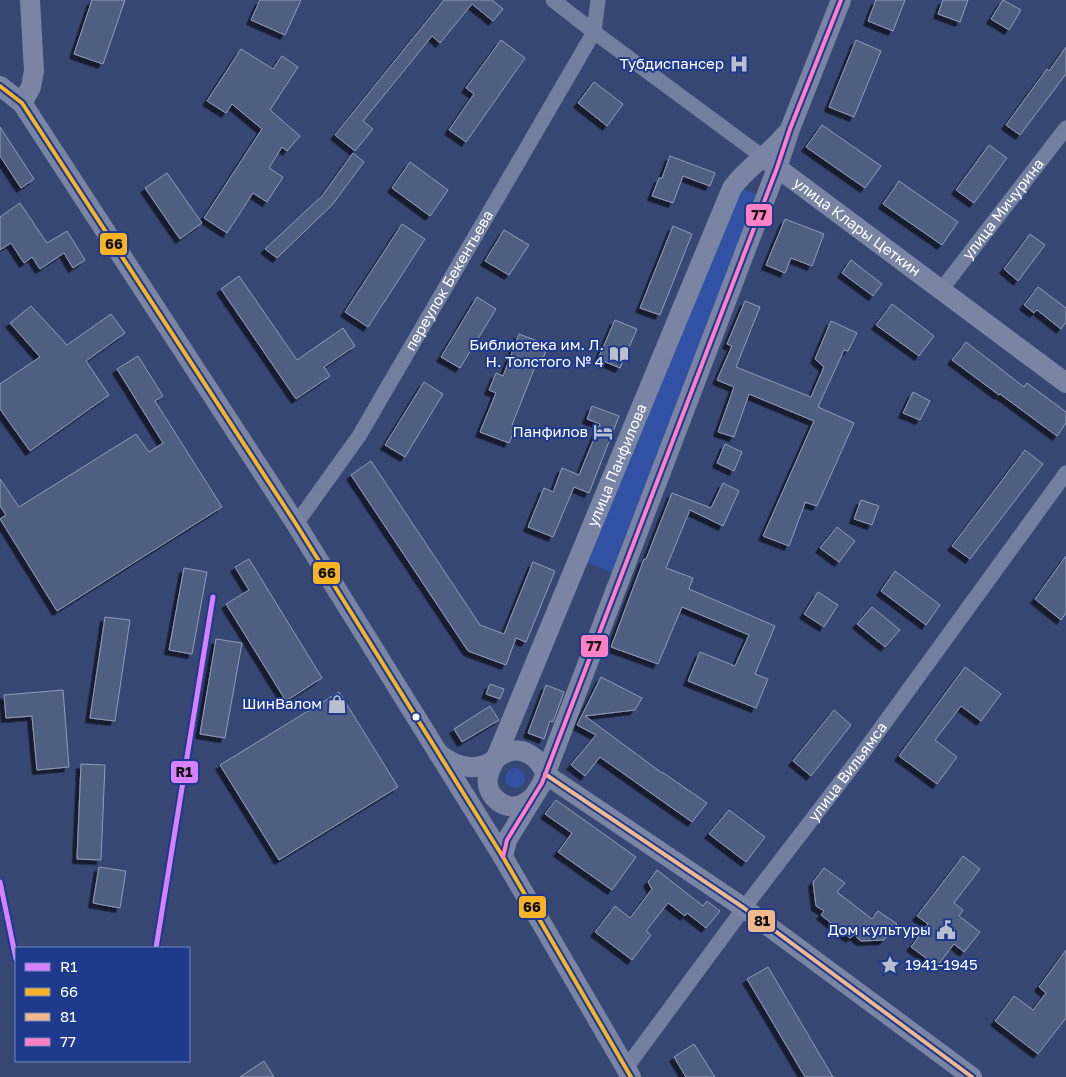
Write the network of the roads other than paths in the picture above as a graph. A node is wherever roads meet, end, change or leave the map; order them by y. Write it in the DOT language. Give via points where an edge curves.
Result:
graph roads {
  1 [pos="30,0"];
  2 [pos="554,0"];
  3 [pos="598,0"];
  4 [pos="841,0"];
  5 [pos="594,32"];
  6 [pos="0,86"];
  7 [pos="22,103"];
  8 [pos="1066,128"];
  9 [pos="770,163"];
  10 [pos="941,290"];
  11 [pos="1066,383"];
  12 [pos="1066,473"];
  13 [pos="296,524"];
  14 [pos="437,752"];
  15 [pos="493,764"];
  16 [pos="545,774"];
  17 [pos="536,794"];
  18 [pos="473,810"];
  19 [pos="503,857"];
  20 [pos="744,908"];
  21 [pos="628,1072"];
  22 [pos="972,1077"];
  1 -- 7 [label="street" via="34,71"];
  2 -- 5 [label="street, улица Клары Цеткин"];
  3 -- 5 [label="street"];
  4 -- 9 [label="street, улица Панфилова" via="790,130"];
  5 -- 9 [label="street, улица Клары Цеткин"];
  5 -- 13 [label="street, переулок Бекентьева" via="359,436"];
  6 -- 7 [label="street"];
  7 -- 13 [label="street"];
  8 -- 10 [label="street, улица Мичурина"];
  9 -- 10 [label="street, улица Клары Цеткин"];
  9 -- 15 [label="street, улица Панфилова" via="739,178 732,188"];
  9 -- 16 [label="street, улица Панфилова"];
  10 -- 11 [label="street, улица Клары Цеткин"];
  12 -- 20 [label="street, улица Вильямса" via="862,754"];
  13 -- 14 [label="street"];
  14 -- 15 [label="street" via="455,765"];
  14 -- 18 [label="street"];
  15 -- 16 [label="street" via="515,750 532,756"];
  15 -- 17 [label="street" via="487,779 488,788 500,802 518,806"];
  15 -- 18 [label="street, улица Панфилова" via="477,792"];
  16 -- 17 [label="street, улица Панфилова"];
  16 -- 20 [label="street"];
  17 -- 19 [label="street, улица Панфилова" via="507,840"];
  18 -- 19 [label="street"];
  19 -- 21 [label="street"];
  20 -- 21 [label="street, улица Вильямса"];
  20 -- 22 [label="street"];
}
